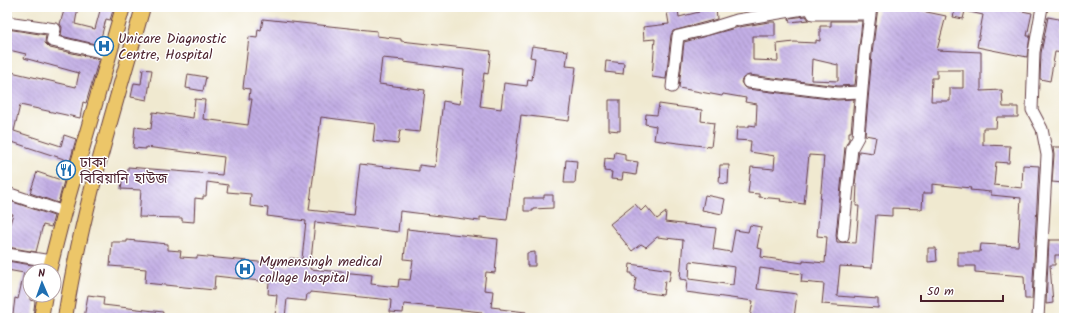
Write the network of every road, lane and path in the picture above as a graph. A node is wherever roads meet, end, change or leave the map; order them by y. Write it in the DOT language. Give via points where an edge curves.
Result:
graph roads {
  1 [pos="123,7"];
  2 [pos="143,7"];
  3 [pos="1042,7"];
  4 [pos="870,10"];
  5 [pos="7,22"];
  6 [pos="109,54"];
  7 [pos="748,82"];
  8 [pos="672,87"];
  9 [pos="861,92"];
  10 [pos="7,193"];
  11 [pos="64,212"];
  12 [pos="843,236"];
  13 [pos="7,254"];
  14 [pos="39,263"];
  15 [pos="51,263"];
  16 [pos="44,303"];
  17 [pos="41,318"];
  18 [pos="65,318"];
  19 [pos="1038,318"];
  1 -- 6 [label="main road"];
  2 -- 18 [label="main road" via="89,203 71,277"];
  3 -- 19 [label="street" via="1034,52 1032,110 1042,129 1047,155"];
  4 -- 8 [label="street" via="813,14 810,8 737,20 678,36"];
  4 -- 9 [label="street"];
  5 -- 6 [label="street" via="55,29 52,41"];
  6 -- 11 [label="main road"];
  7 -- 9 [label="street" via="838,93"];
  9 -- 12 [label="street" via="858,137 852,148"];
  10 -- 11 [label="street"];
  11 -- 15 [label="main road"];
  13 -- 14 [label="street"];
  16 -- 17 [label="main road"];
}
